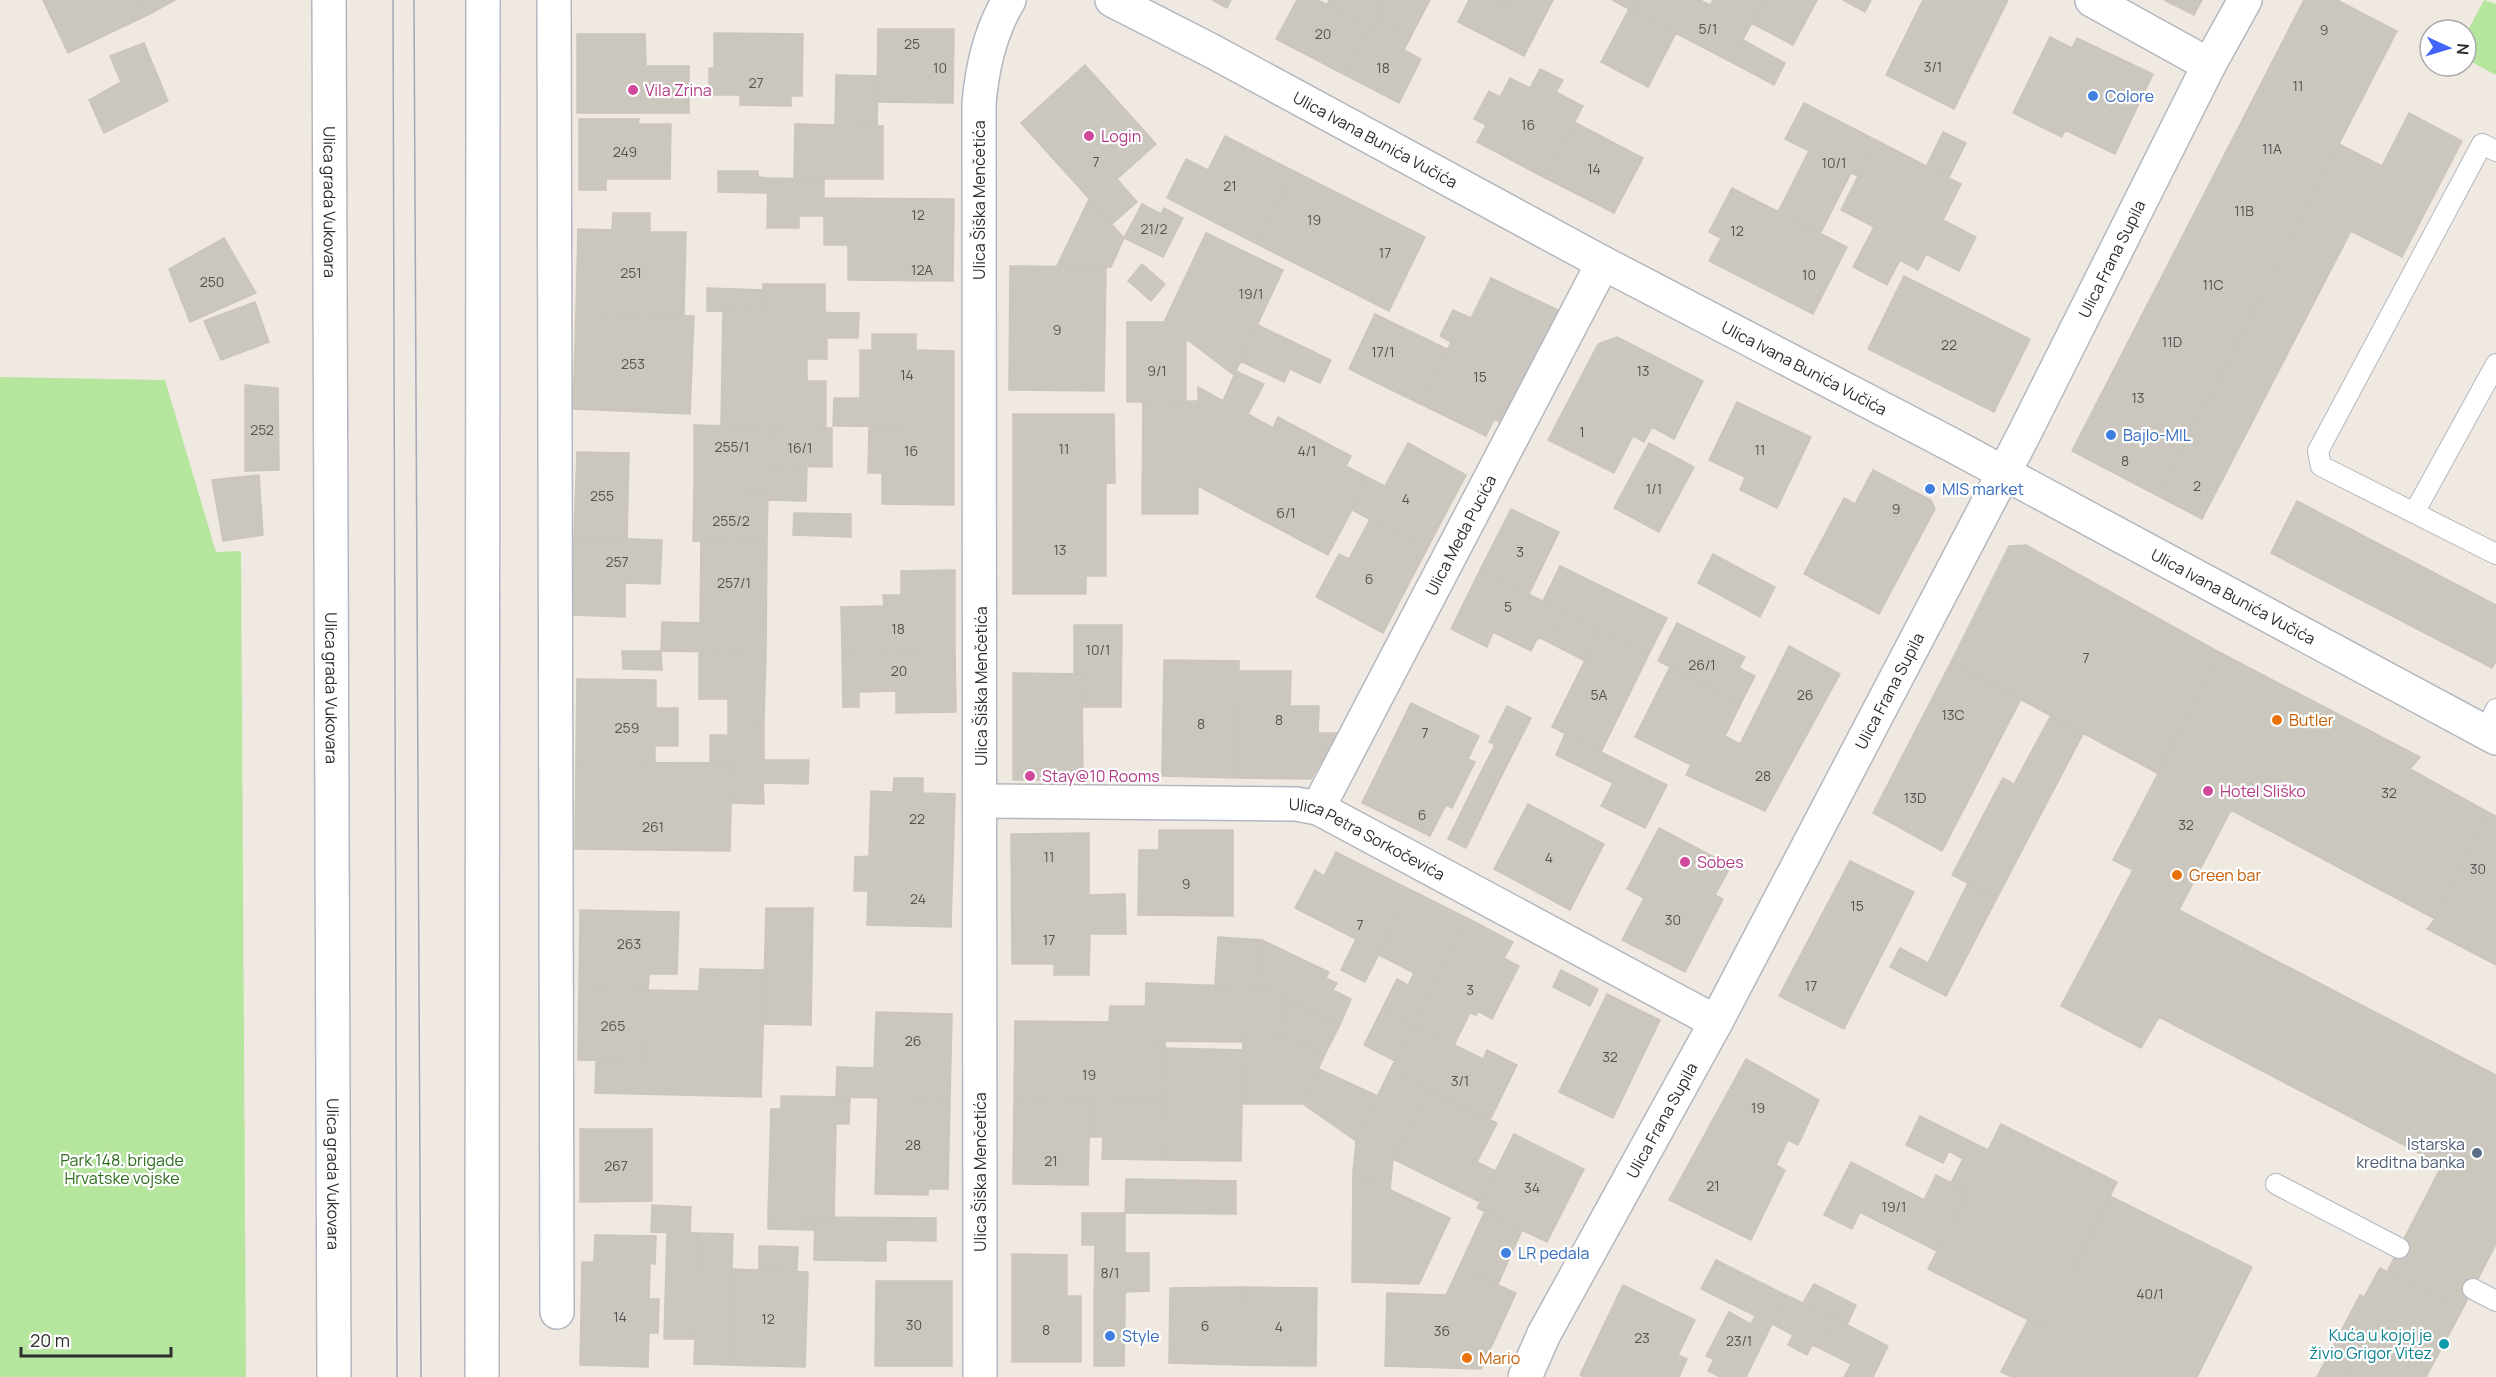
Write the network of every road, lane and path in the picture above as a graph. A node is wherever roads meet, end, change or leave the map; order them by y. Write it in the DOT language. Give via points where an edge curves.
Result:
graph roads {
  1 [pos="329,0"];
  2 [pos="483,0"];
  3 [pos="554,0"];
  4 [pos="1009,0"];
  5 [pos="1112,0"];
  6 [pos="2092,0"];
  7 [pos="2245,0"];
  8 [pos="2209,65"];
  9 [pos="2496,151"];
  10 [pos="1603,263"];
  11 [pos="2496,364"];
  12 [pos="2003,473"];
  13 [pos="2414,513"];
  14 [pos="2496,554"];
  15 [pos="2492,726"];
  16 [pos="981,801"];
  17 [pos="1318,808"];
  18 [pos="1716,1022"];
  19 [pos="2276,1184"];
  20 [pos="2398,1248"];
  21 [pos="2473,1289"];
  22 [pos="2496,1301"];
  23 [pos="557,1312"];
  24 [pos="334,1377"];
  25 [pos="482,1377"];
  26 [pos="980,1377"];
  27 [pos="1525,1377"];
  1 -- 24 [label="street, Ulica grada Vukovara"];
  2 -- 25 [label="street"];
  3 -- 23 [label="street"];
  4 -- 16 [label="street, Ulica Šiška Menčetića" via="987,51 979,104"];
  5 -- 10 [label="street, Ulica Ivana Bunića Vučića"];
  6 -- 8 [label="street"];
  7 -- 8 [label="street, Ulica Frana Supila"];
  8 -- 12 [label="street, Ulica Frana Supila"];
  9 -- 13 [label="lane" via="2482,144 2318,451 2321,466"];
  10 -- 12 [label="street, Ulica Ivana Bunića Vučića"];
  10 -- 17 [label="street, Ulica Meda Pucića"];
  11 -- 13 [label="lane"];
  12 -- 15 [label="street, Ulica Ivana Bunića Vučića"];
  12 -- 18 [label="street, Ulica Frana Supila"];
  13 -- 14 [label="lane"];
  16 -- 17 [label="street, Ulica Petra Sorkočevića" via="1296,804"];
  16 -- 26 [label="street, Ulica Šiška Menčetića"];
  17 -- 18 [label="street, Ulica Petra Sorkočevića"];
  18 -- 27 [label="street, Ulica Frana Supila" via="1544,1334"];
  19 -- 20 [label="lane"];
  21 -- 22 [label="lane"];
}
